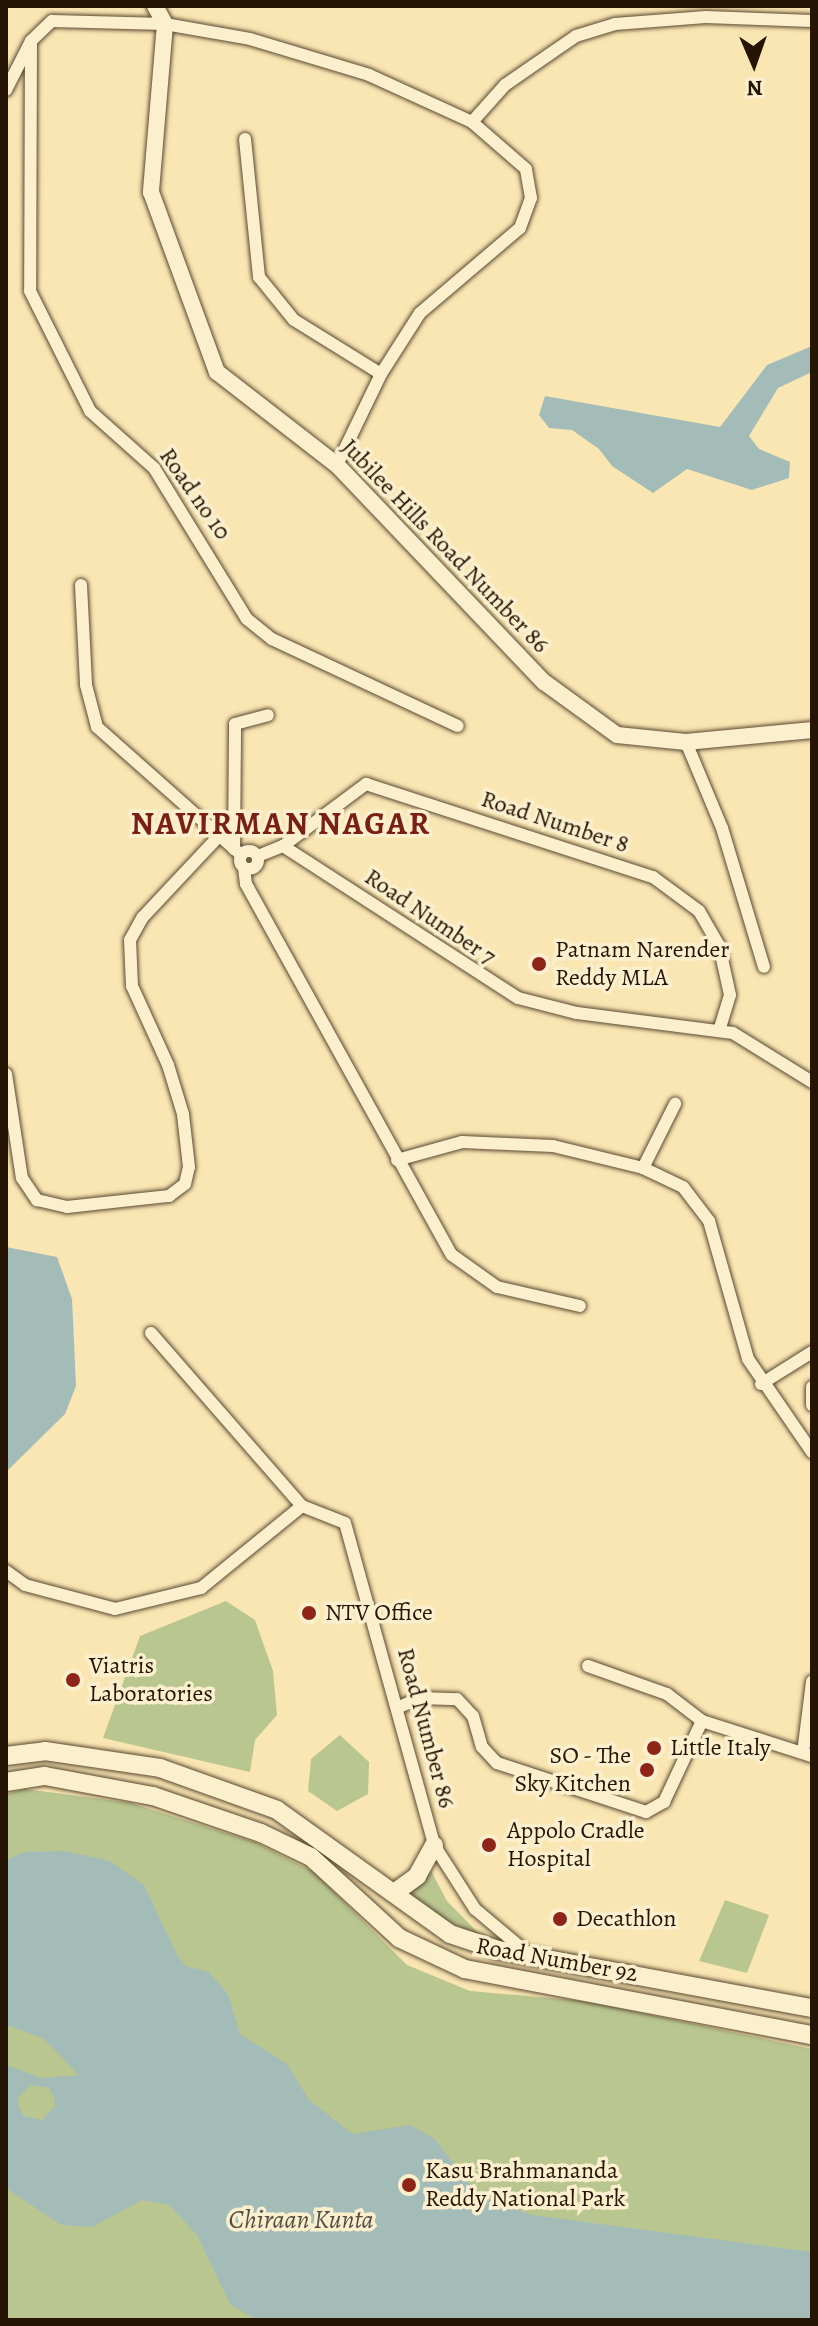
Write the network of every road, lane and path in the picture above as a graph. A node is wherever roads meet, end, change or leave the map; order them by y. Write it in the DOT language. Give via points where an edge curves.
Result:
graph roads {
  1 [pos="155,6"];
  2 [pos="812,21"];
  3 [pos="165,24"];
  4 [pos="31,41"];
  5 [pos="6,90"];
  6 [pos="472,122"];
  7 [pos="245,139"];
  8 [pos="381,374"];
  9 [pos="337,465"];
  10 [pos="81,585"];
  11 [pos="268,715"];
  12 [pos="458,726"];
  13 [pos="812,730"];
  14 [pos="686,742"];
  15 [pos="219,836"];
  16 [pos="283,846"];
  17 [pos="239,857"];
  18 [pos="764,967"];
  19 [pos="719,1030"];
  20 [pos="6,1074"];
  21 [pos="812,1082"];
  22 [pos="675,1104"];
  23 [pos="6,1135"];
  24 [pos="17,1145"];
  25 [pos="397,1160"];
  26 [pos="643,1168"];
  27 [pos="580,1306"];
  28 [pos="151,1333"];
  29 [pos="812,1352"];
  30 [pos="761,1384"];
  31 [pos="812,1387"];
  32 [pos="812,1405"];
  33 [pos="812,1452"];
  34 [pos="302,1506"];
  35 [pos="6,1571"];
  36 [pos="588,1666"];
  37 [pos="812,1682"];
  38 [pos="399,1707"];
  39 [pos="702,1721"];
  40 [pos="9,1753"];
  41 [pos="808,1755"];
  42 [pos="6,1782"];
  43 [pos="434,1845"];
  44 [pos="394,1893"];
  45 [pos="531,1955"];
  46 [pos="812,2008"];
  47 [pos="812,2035"];
  1 -- 3 [label="street"];
  2 -- 6 [label="street" via="692,17 615,24 576,36 505,85"];
  3 -- 4 [label="street" via="52,21"];
  3 -- 6 [label="street" via="250,39 369,75"];
  3 -- 9 [label="street, Jubilee Hills Road Number 86" via="151,192 217,372"];
  4 -- 5 [label="street"];
  4 -- 12 [label="street, Road no 10" via="30,291 90,411 154,468 247,619 272,639"];
  6 -- 8 [label="street" via="526,169 531,198 526,213 520,228 420,313"];
  7 -- 8 [label="street" via="259,277 294,320"];
  8 -- 9 [label="street"];
  9 -- 14 [label="street, Jubilee Hills Road Number 86" via="544,682 617,735"];
  10 -- 15 [label="street" via="86,685 97,727"];
  11 -- 17 [label="street" via="235,724"];
  13 -- 14 [label="street, Jubilee Hills Road Number 86"];
  14 -- 18 [label="street" via="722,828"];
  15 -- 17 [label="street"];
  15 -- 24 [label="street" via="143,917 130,940 132,986 168,1065 183,1114 189,1167 185,1184 169,1196 50,1205 30,1194"];
  16 -- 17 [label="street" via="258,856 248,850"];
  16 -- 19 [label="street, Road Number 7" via="518,998 577,1013"];
  16 -- 19 [label="street, Road Number 8" via="366,784 653,877 699,911 719,945 730,995"];
  17 -- 25 [label="street" via="246,884"];
  19 -- 21 [label="street, Road Number 7" via="749,1039"];
  20 -- 24 [label="street"];
  22 -- 26 [label="street"];
  23 -- 24 [label="street"];
  25 -- 26 [label="street" via="462,1142 553,1146"];
  25 -- 27 [label="street" via="438,1237 471,1274 497,1287"];
  26 -- 30 [label="street" via="699,1201"];
  28 -- 34 [label="street"];
  29 -- 30 [label="street"];
  30 -- 33 [label="street"];
  31 -- 32 [label="street"];
  34 -- 35 [label="street" via="201,1588 115,1609 25,1585"];
  34 -- 38 [label="street, Road Number 86" via="345,1523"];
  36 -- 39 [label="street" via="667,1694"];
  37 -- 41 [label="street"];
  38 -- 39 [label="street" via="420,1698 457,1699 473,1716 482,1747 497,1763 646,1812 664,1802"];
  38 -- 43 [label="street, Road Number 86"];
  39 -- 41 [label="street"];
  40 -- 44 [label="main road, Road Number 92" via="45,1751 187,1775 277,1810"];
  42 -- 47 [label="main road, Road Number 92" via="45,1776 153,1796 261,1833 311,1857 399,1938 465,1969"];
  43 -- 44 [label="main road" via="417,1876"];
  43 -- 45 [label="street, Road Number 86" via="475,1909"];
  44 -- 45 [label="main road, Road Number 92" via="450,1934"];
  45 -- 46 [label="main road, Road Number 92"];
}
